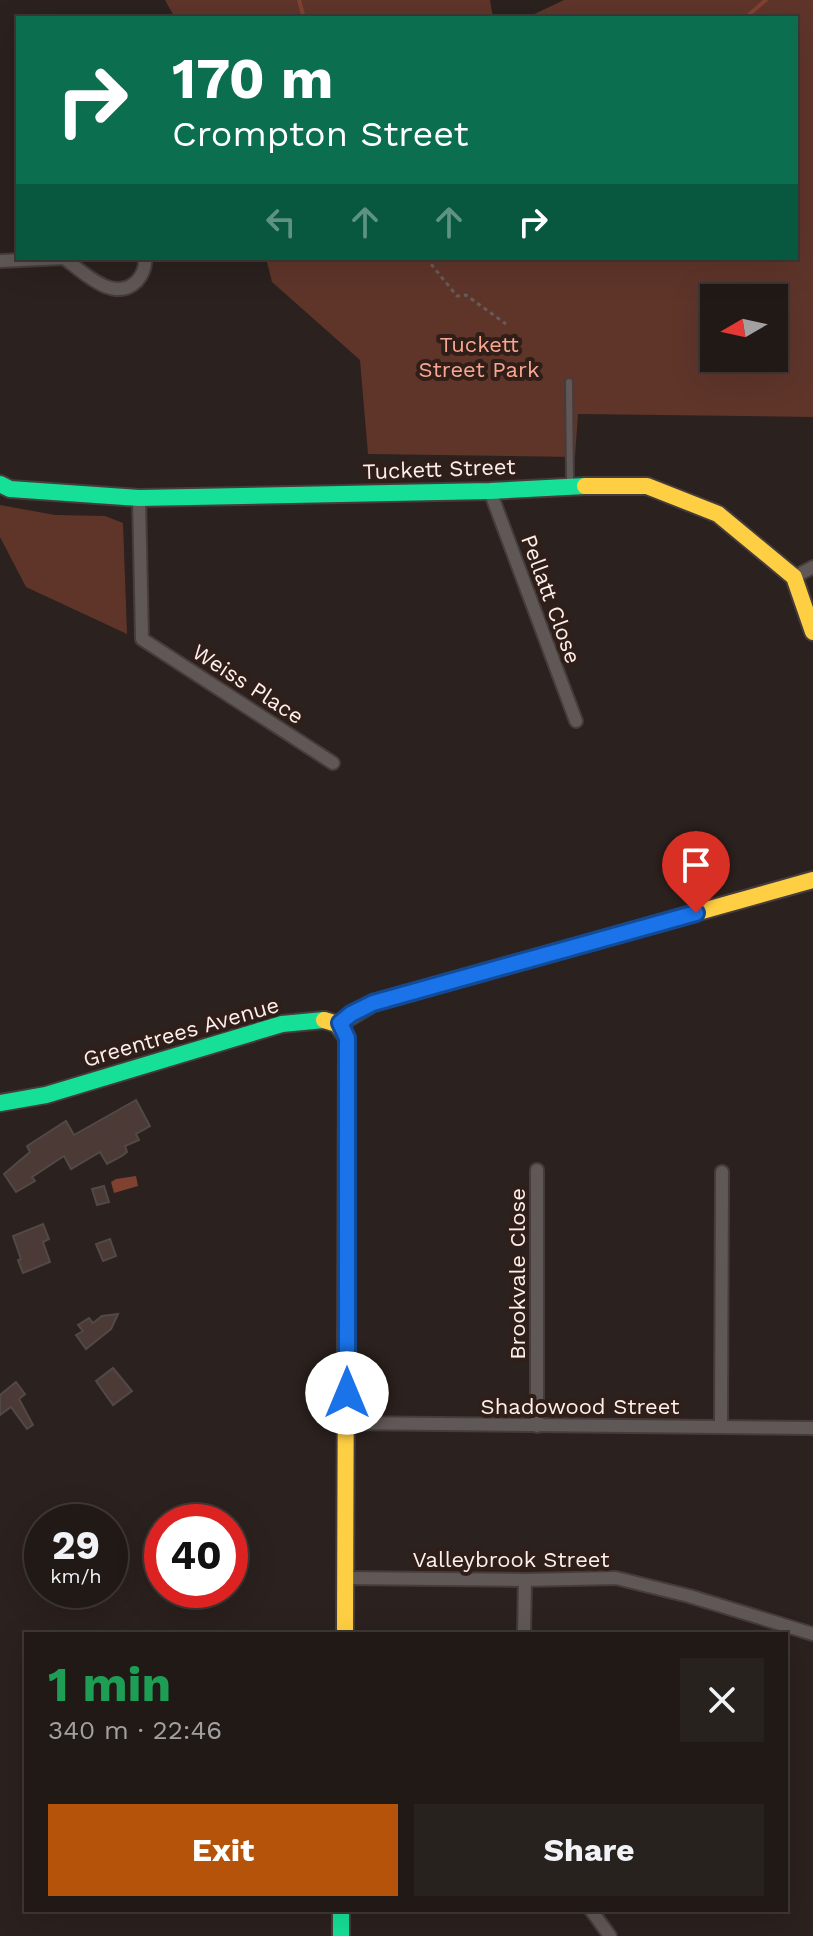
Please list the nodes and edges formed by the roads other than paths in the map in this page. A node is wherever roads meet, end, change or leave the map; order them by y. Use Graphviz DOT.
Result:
graph roads {
  1 [pos="21,260"];
  2 [pos="67,260"];
  3 [pos="145,260"];
  4 [pos="0,261"];
  5 [pos="569,382"];
  6 [pos="0,484"];
  7 [pos="570,486"];
  8 [pos="490,491"];
  9 [pos="139,498"];
  10 [pos="813,567"];
  11 [pos="794,577"];
  12 [pos="813,632"];
  13 [pos="576,721"];
  14 [pos="333,763"];
  15 [pos="813,880"];
  16 [pos="340,1023"];
  17 [pos="0,1103"];
  18 [pos="537,1170"];
  19 [pos="722,1172"];
  20 [pos="347,1423"];
  21 [pos="537,1426"];
  22 [pos="721,1427"];
  23 [pos="813,1428"];
  24 [pos="345,1578"];
  25 [pos="525,1580"];
  26 [pos="345,1632"];
  27 [pos="524,1632"];
  28 [pos="813,1634"];
  29 [pos="341,1912"];
  30 [pos="592,1912"];
  31 [pos="341,1936"];
  32 [pos="610,1936"];
  1 -- 4 [label="street"];
  2 -- 3 [label="street"];
  5 -- 7 [label="lane"];
  6 -- 9 [label="street, Tuckett Street"];
  7 -- 8 [label="street, Tuckett Street"];
  7 -- 11 [label="street, Tuckett Street"];
  8 -- 9 [label="street, Tuckett Street"];
  8 -- 13 [label="street, Pellatt Close"];
  9 -- 14 [label="street, Weiss Place"];
  10 -- 11 [label="street"];
  11 -- 12 [label="street"];
  15 -- 16 [label="street"];
  16 -- 17 [label="street, Greentrees Avenue"];
  16 -- 20 [label="street"];
  18 -- 21 [label="street, Brookvale Close"];
  19 -- 22 [label="street"];
  20 -- 21 [label="street, Shadowood Street"];
  20 -- 24 [label="street"];
  21 -- 22 [label="street, Shadowood Street"];
  22 -- 23 [label="street, Shadowood Street"];
  24 -- 25 [label="street, Valleybrook Street"];
  24 -- 26 [label="street"];
  25 -- 27 [label="street"];
  25 -- 28 [label="street, Valleybrook Street"];
  29 -- 31 [label="street"];
  30 -- 32 [label="street"];
}
